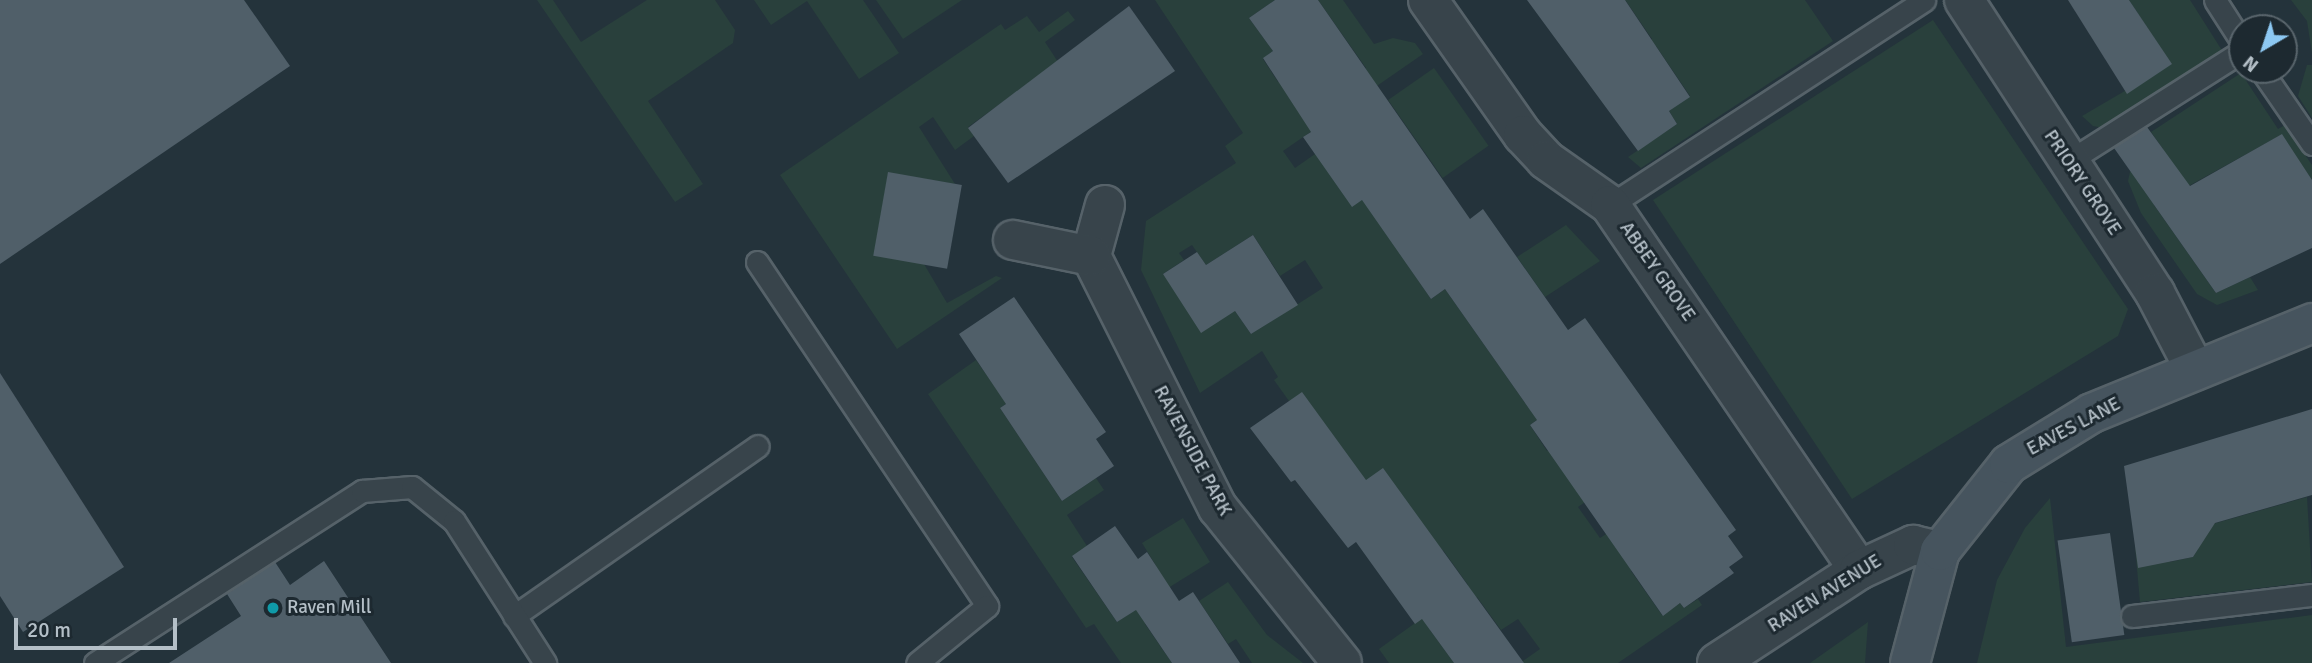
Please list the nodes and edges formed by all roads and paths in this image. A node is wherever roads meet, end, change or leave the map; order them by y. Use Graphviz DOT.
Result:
graph roads {
  1 [pos="1428,0"];
  2 [pos="1924,0"];
  3 [pos="1964,0"];
  4 [pos="2215,0"];
  5 [pos="2228,20"];
  6 [pos="2228,60"];
  7 [pos="2271,84"];
  8 [pos="2312,144"];
  9 [pos="2069,161"];
  10 [pos="1105,205"];
  11 [pos="1610,205"];
  12 [pos="1013,240"];
  13 [pos="1091,256"];
  14 [pos="757,262"];
  15 [pos="2312,323"];
  16 [pos="2195,370"];
  17 [pos="758,446"];
  18 [pos="1940,551"];
  19 [pos="1859,570"];
  20 [pos="2312,595"];
  21 [pos="514,616"];
  22 [pos="2132,616"];
  23 [pos="95,663"];
  24 [pos="545,663"];
  25 [pos="917,663"];
  26 [pos="1342,663"];
  27 [pos="1717,663"];
  28 [pos="1910,663"];
  1 -- 11 [label="street, ABBEY GROVE"];
  2 -- 11 [label="lane"];
  3 -- 9 [label="street, PRIORY GROVE"];
  4 -- 5 [label="lane"];
  6 -- 9 [label="lane"];
  7 -- 8 [label="lane"];
  9 -- 16 [label="street, PRIORY GROVE"];
  10 -- 13 [label="street"];
  11 -- 19 [label="street, ABBEY GROVE"];
  12 -- 13 [label="street"];
  13 -- 26 [label="street, RAVENSIDE PARK"];
  14 -- 25 [label="lane"];
  15 -- 16 [label="main road, EAVES LANE"];
  16 -- 18 [label="main road, EAVES LANE"];
  17 -- 21 [label="lane"];
  18 -- 19 [label="street, RAVEN AVENUE"];
  18 -- 28 [label="main road, EAVES LANE"];
  19 -- 27 [label="street, RAVEN AVENUE"];
  20 -- 22 [label="lane"];
  21 -- 23 [label="lane"];
  21 -- 24 [label="lane"];
}
